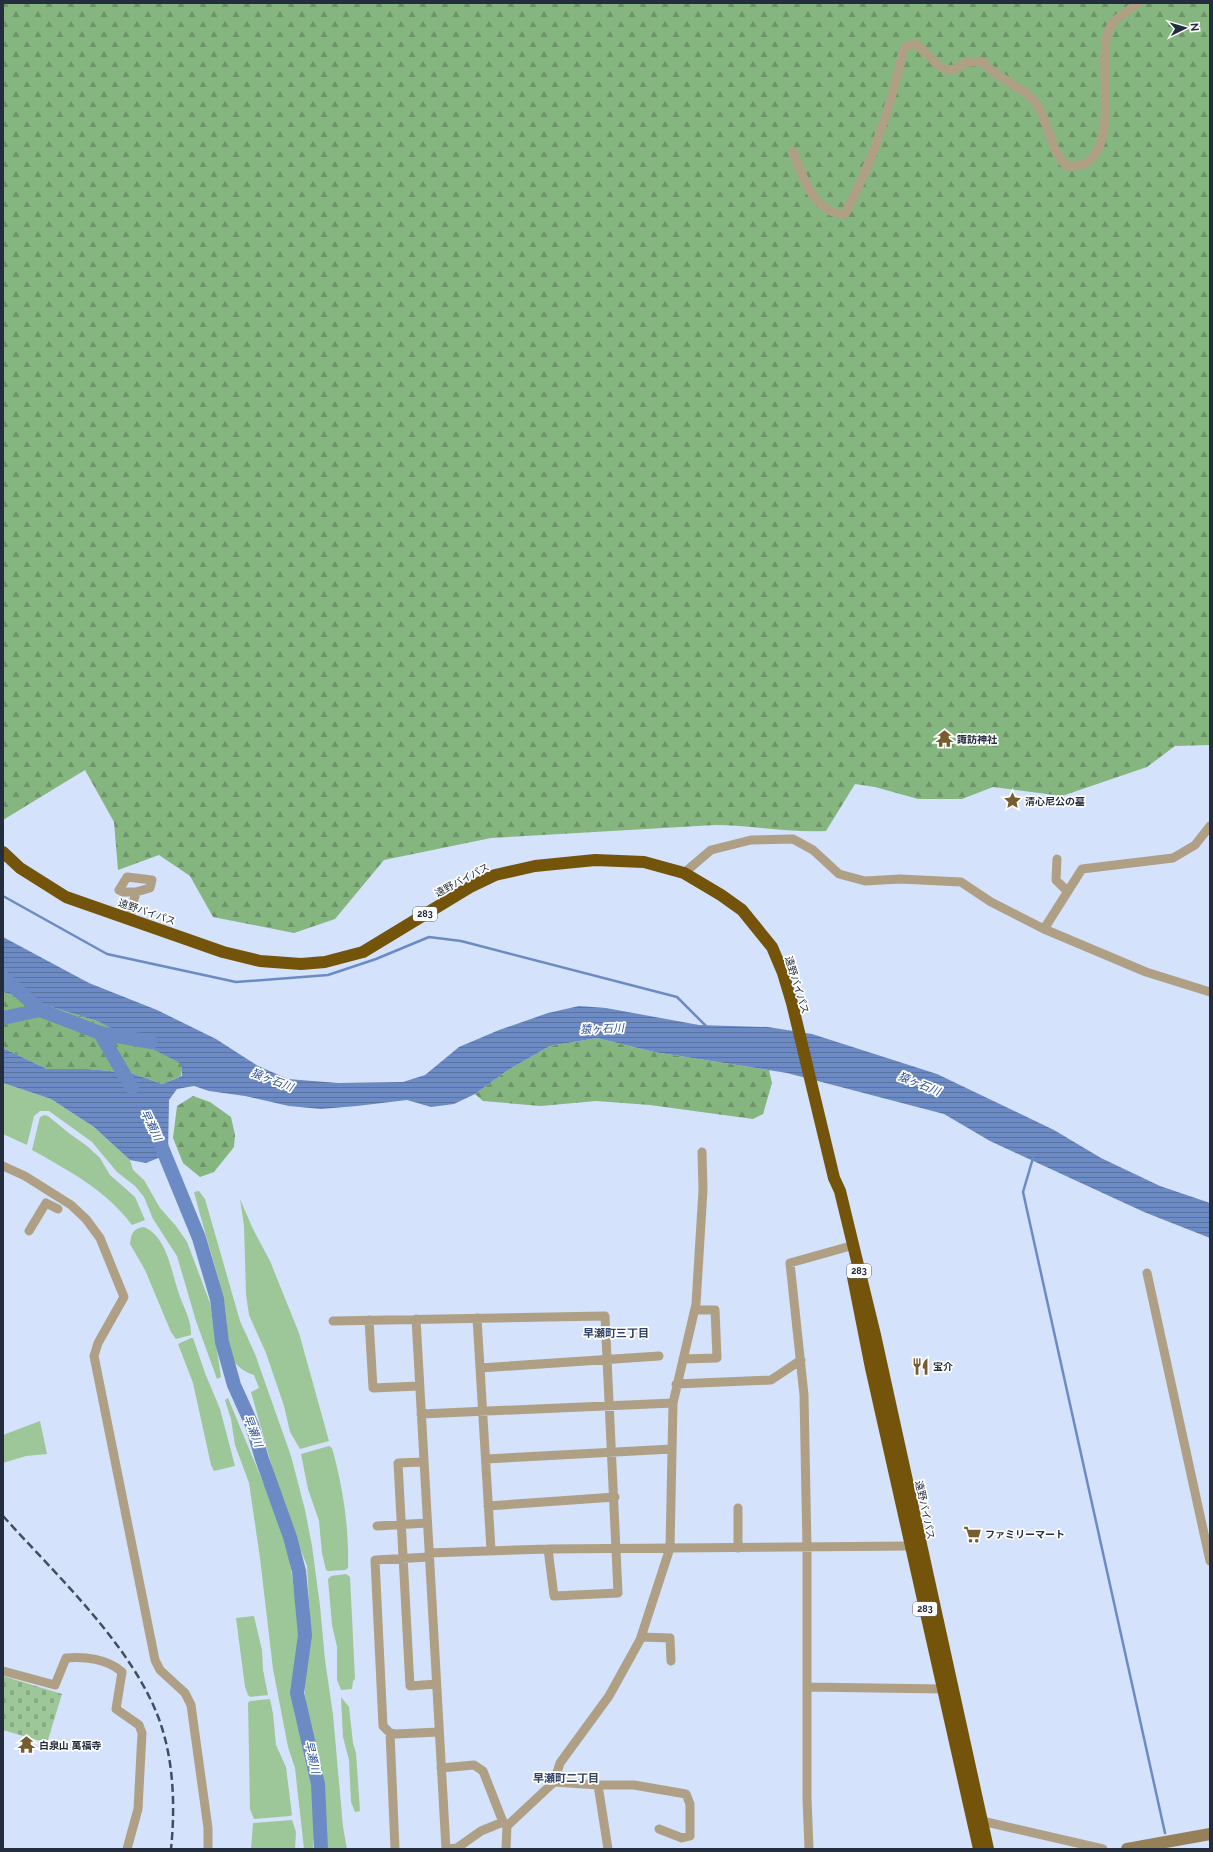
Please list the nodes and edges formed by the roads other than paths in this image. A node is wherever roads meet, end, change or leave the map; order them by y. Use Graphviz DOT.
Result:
graph roads {
  1 [pos="1138,3"];
  2 [pos="793,152"];
  3 [pos="1210,826"];
  4 [pos="3,852"];
  5 [pos="1057,859"];
  6 [pos="684,873"];
  7 [pos="1067,891"];
  8 [pos="136,892"];
  9 [pos="129,919"];
  10 [pos="1044,929"];
  11 [pos="1210,992"];
  12 [pos="702,1152"];
  13 [pos="3,1166"];
  14 [pos="834,1178"];
  15 [pos="58,1209"];
  16 [pos="29,1231"];
  17 [pos="847,1247"];
  18 [pos="1147,1273"];
  19 [pos="695,1310"];
  20 [pos="477,1318"];
  21 [pos="416,1319"];
  22 [pos="369,1320"];
  23 [pos="333,1321"];
  24 [pos="659,1356"];
  25 [pos="607,1359"];
  26 [pos="683,1360"];
  27 [pos="801,1360"];
  28 [pos="480,1368"];
  29 [pos="676,1384"];
  30 [pos="419,1386"];
  31 [pos="673,1403"];
  32 [pos="610,1406"];
  33 [pos="483,1412"];
  34 [pos="420,1414"];
  35 [pos="672,1449"];
  36 [pos="612,1452"];
  37 [pos="486,1459"];
  38 [pos="423,1462"];
  39 [pos="615,1497"];
  40 [pos="488,1506"];
  41 [pos="738,1508"];
  42 [pos="427,1523"];
  43 [pos="401,1525"];
  44 [pos="377,1526"];
  45 [pos="1208,1541"];
  46 [pos="912,1546"];
  47 [pos="617,1548"];
  48 [pos="670,1548"];
  49 [pos="738,1548"];
  50 [pos="807,1548"];
  51 [pos="548,1549"];
  52 [pos="491,1550"];
  53 [pos="429,1555"];
  54 [pos="403,1558"];
  55 [pos="1210,1561"];
  56 [pos="642,1637"];
  57 [pos="671,1661"];
  58 [pos="3,1671"];
  59 [pos="436,1684"];
  60 [pos="807,1687"];
  61 [pos="943,1689"];
  62 [pos="439,1732"];
  63 [pos="390,1733"];
  64 [pos="441,1768"];
  65 [pos="554,1782"];
  66 [pos="598,1786"];
  67 [pos="982,1821"];
  68 [pos="505,1824"];
  69 [pos="659,1829"];
  70 [pos="1210,1834"];
  71 [pos="127,1849"];
  72 [pos="208,1849"];
  73 [pos="395,1849"];
  74 [pos="447,1849"];
  75 [pos="506,1849"];
  76 [pos="608,1849"];
  77 [pos="808,1849"];
  78 [pos="978,1849"];
  79 [pos="988,1849"];
  80 [pos="1103,1849"];
  81 [pos="1127,1849"];
  1 -- 2 [label="street"];
  3 -- 7 [label="street"];
  4 -- 9 [label="highway, 遠野バイパス / 283"];
  5 -- 7 [label="street"];
  6 -- 9 [label="highway, 遠野バイパス / 283"];
  6 -- 10 [label="street"];
  6 -- 14 [label="highway, 遠野バイパス / 283"];
  7 -- 10 [label="street"];
  8 -- 9 [label="street"];
  10 -- 11 [label="street"];
  12 -- 19 [label="street"];
  13 -- 72 [label="street"];
  14 -- 17 [label="highway, 遠野バイパス / 283"];
  14 -- 67 [label="highway, 遠野バイパス / 283"];
  15 -- 16 [label="street"];
  17 -- 27 [label="street"];
  17 -- 46 [label="highway, 遠野バイパス / 283"];
  18 -- 45 [label="street"];
  19 -- 26 [label="street"];
  19 -- 26 [label="street"];
  20 -- 21 [label="street"];
  20 -- 25 [label="street"];
  20 -- 28 [label="street"];
  21 -- 22 [label="street"];
  21 -- 30 [label="street"];
  22 -- 23 [label="street"];
  22 -- 30 [label="street"];
  24 -- 25 [label="street"];
  25 -- 28 [label="street"];
  25 -- 32 [label="street"];
  26 -- 29 [label="street"];
  27 -- 29 [label="street"];
  27 -- 50 [label="street"];
  28 -- 33 [label="street"];
  29 -- 31 [label="street"];
  30 -- 34 [label="street"];
  31 -- 32 [label="street"];
  31 -- 35 [label="street"];
  32 -- 33 [label="street"];
  32 -- 36 [label="street"];
  33 -- 34 [label="street"];
  33 -- 37 [label="street"];
  34 -- 38 [label="street"];
  35 -- 36 [label="street"];
  35 -- 48 [label="street"];
  36 -- 37 [label="street"];
  36 -- 39 [label="street"];
  37 -- 40 [label="street"];
  38 -- 42 [label="street"];
  38 -- 43 [label="street"];
  39 -- 40 [label="street"];
  39 -- 47 [label="street"];
  40 -- 52 [label="street"];
  41 -- 49 [label="street"];
  42 -- 43 [label="street"];
  42 -- 53 [label="street"];
  43 -- 44 [label="street"];
  43 -- 54 [label="street"];
  45 -- 55 [label="street"];
  46 -- 50 [label="street"];
  46 -- 61 [label="highway, 遠野バイパス / 283"];
  47 -- 48 [label="street"];
  47 -- 51 [label="street"];
  47 -- 51 [label="street"];
  48 -- 49 [label="street"];
  48 -- 56 [label="street"];
  49 -- 50 [label="street"];
  50 -- 60 [label="street"];
  51 -- 52 [label="street"];
  52 -- 53 [label="street"];
  53 -- 54 [label="street"];
  53 -- 59 [label="street"];
  54 -- 59 [label="street"];
  54 -- 63 [label="street"];
  56 -- 57 [label="street"];
  56 -- 65 [label="street"];
  58 -- 71 [label="street"];
  59 -- 62 [label="street"];
  60 -- 61 [label="street"];
  60 -- 77 [label="street"];
  61 -- 78 [label="highway, 遠野バイパス / 283"];
  62 -- 63 [label="street"];
  62 -- 64 [label="street"];
  63 -- 73 [label="street"];
  64 -- 68 [label="street"];
  64 -- 74 [label="street"];
  65 -- 66 [label="street"];
  65 -- 68 [label="street"];
  66 -- 69 [label="street"];
  66 -- 76 [label="street"];
  67 -- 79 [label="highway, 遠野バイパス / 283"];
  67 -- 80 [label="street"];
  68 -- 74 [label="street"];
  68 -- 75 [label="street"];
  70 -- 81 [label="street"];
}
